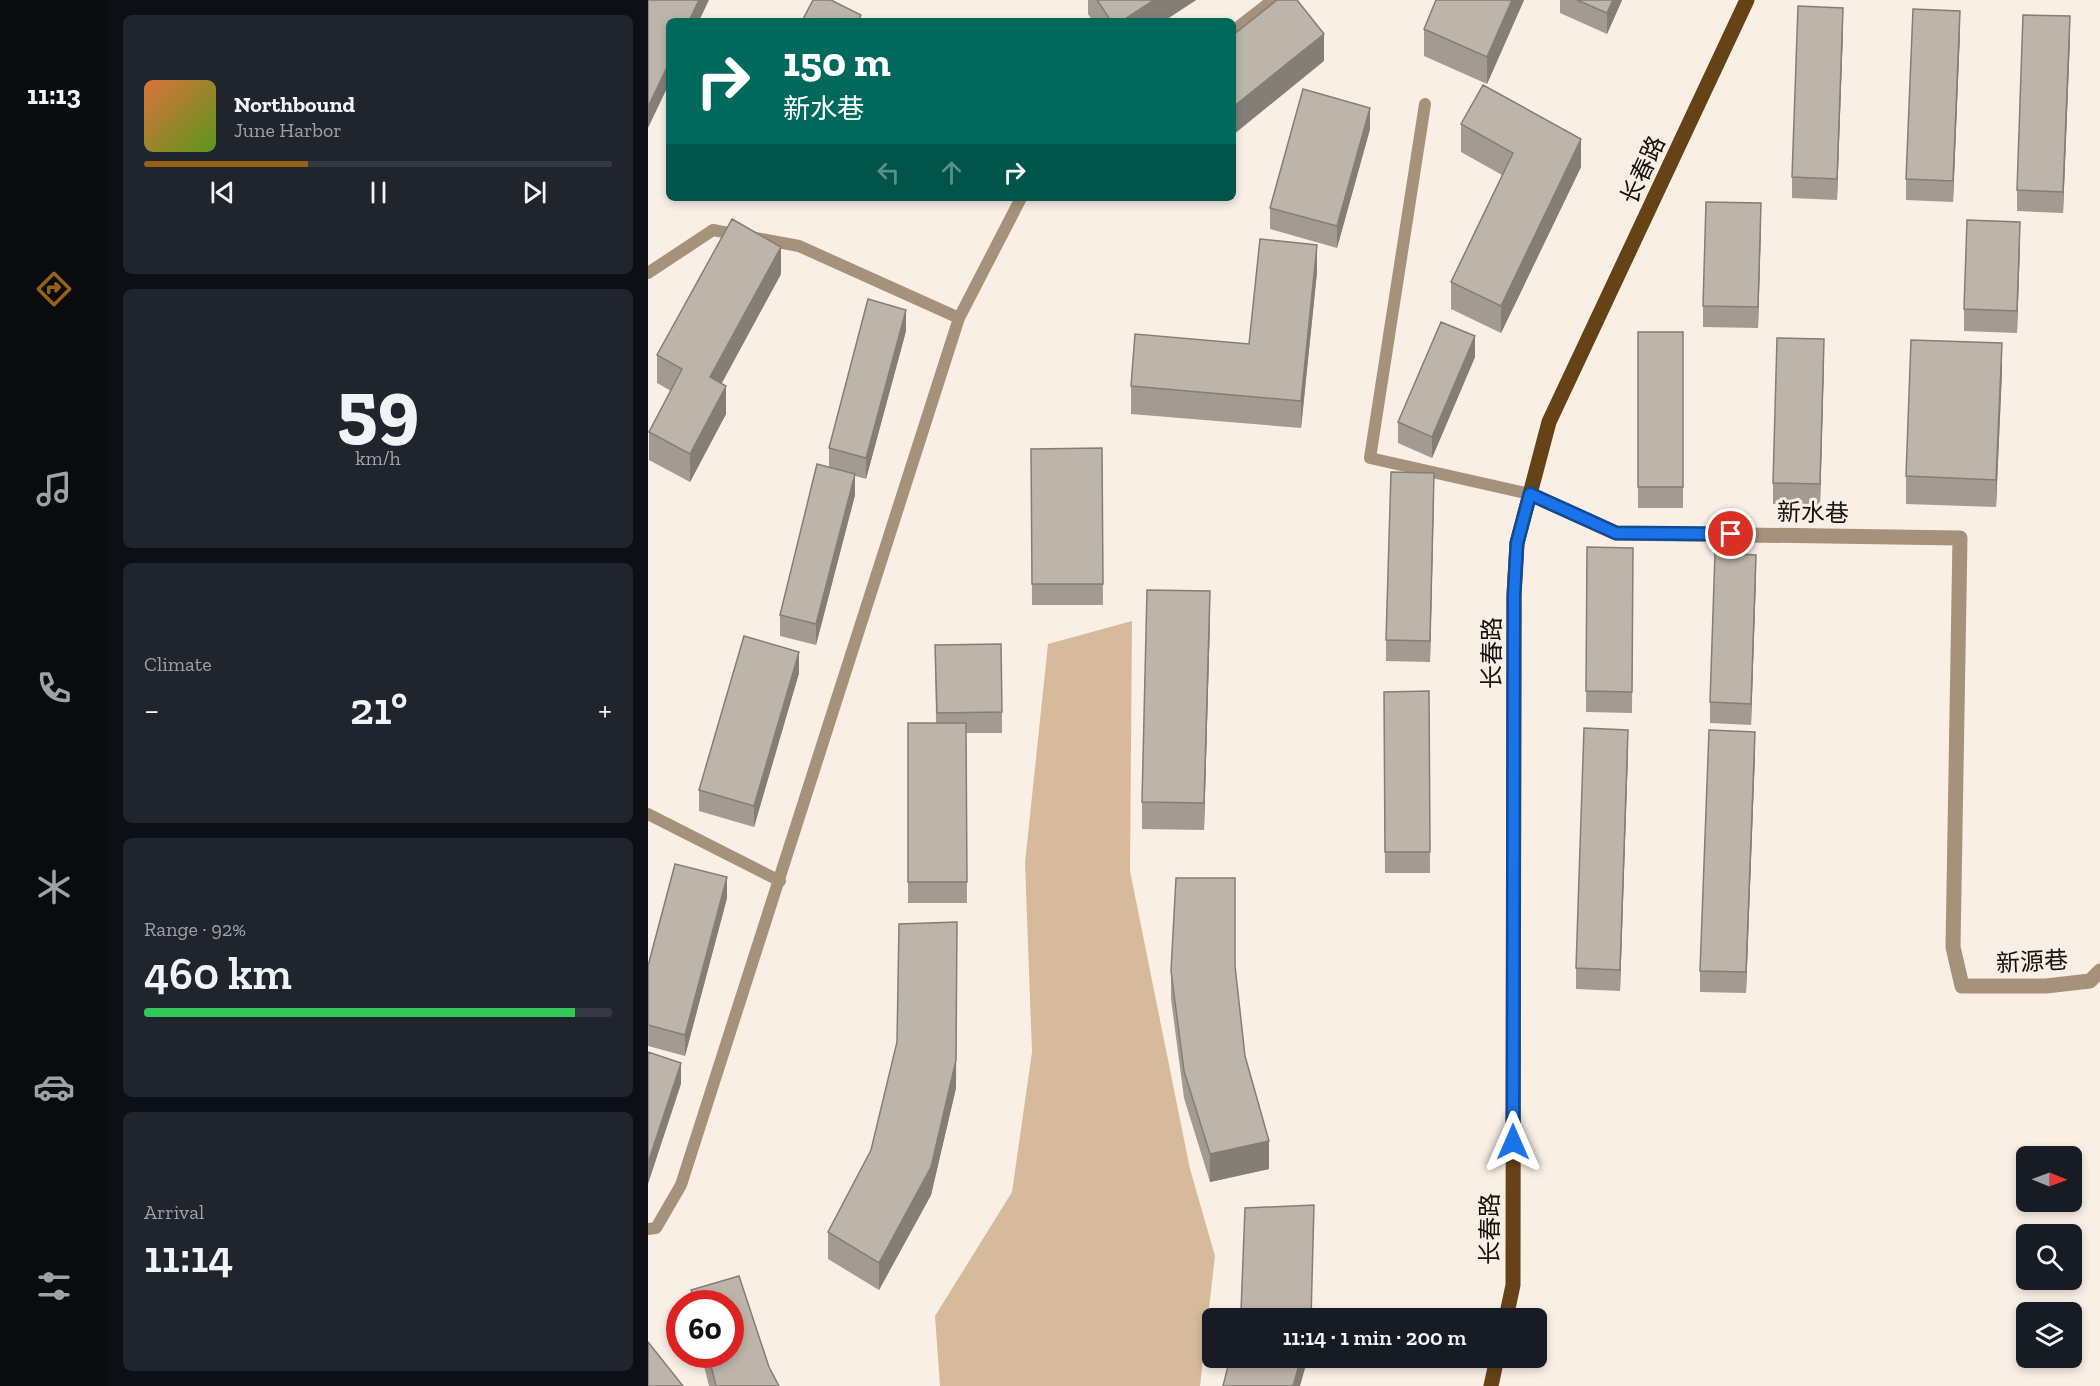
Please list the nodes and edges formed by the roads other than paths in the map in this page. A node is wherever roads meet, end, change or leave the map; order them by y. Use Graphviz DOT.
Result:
graph roads {
  1 [pos="1273,0"];
  2 [pos="1747,0"];
  3 [pos="1236,29"];
  4 [pos="1425,104"];
  5 [pos="1019,201"];
  6 [pos="648,273"];
  7 [pos="959,318"];
  8 [pos="1530,494"];
  9 [pos="648,814"];
  10 [pos="780,881"];
  11 [pos="2100,971"];
  12 [pos="1962,986"];
  13 [pos="648,1229"];
  14 [pos="1508,1308"];
  15 [pos="1495,1368"];
  16 [pos="1491,1386"];
  1 -- 3 [label="lane"];
  2 -- 8 [label="main road, 长春路"];
  4 -- 8 [label="lane"];
  5 -- 7 [label="lane"];
  6 -- 7 [label="lane"];
  7 -- 10 [label="lane"];
  8 -- 12 [label="street, 新水巷"];
  8 -- 14 [label="main road, 长春路"];
  9 -- 10 [label="lane"];
  10 -- 13 [label="lane"];
  11 -- 12 [label="street, 新源巷"];
  15 -- 16 [label="main road"];
}
